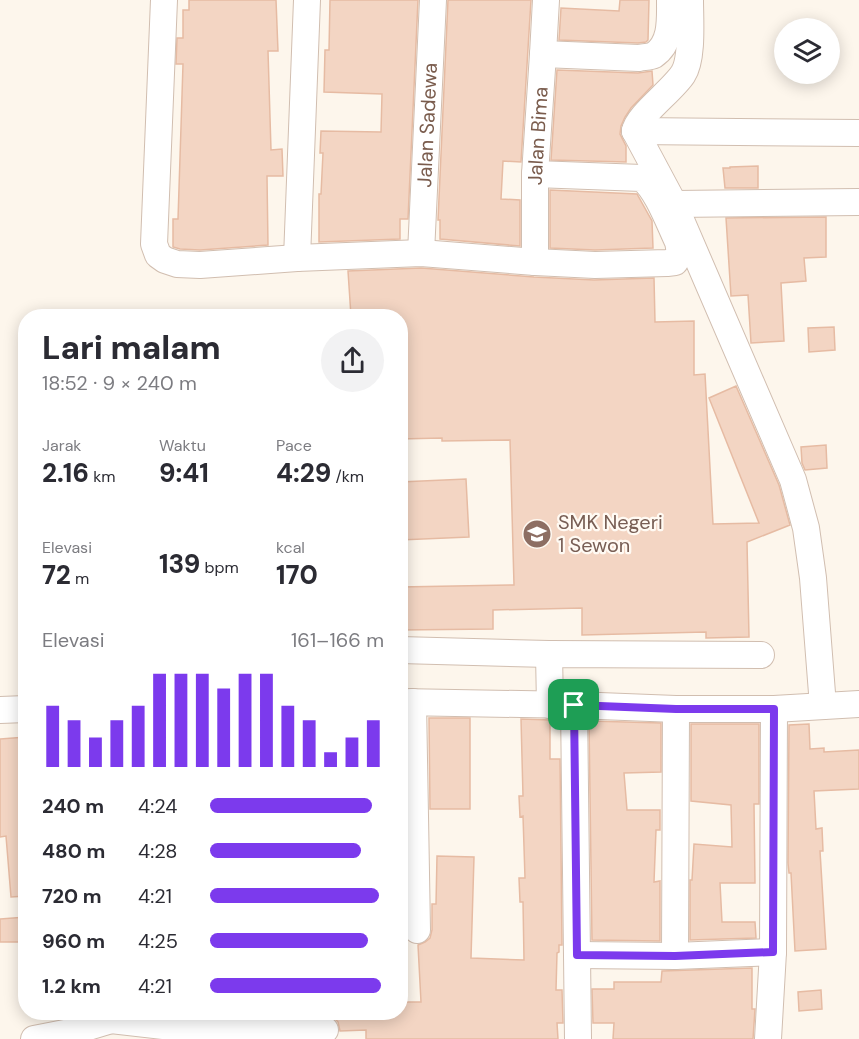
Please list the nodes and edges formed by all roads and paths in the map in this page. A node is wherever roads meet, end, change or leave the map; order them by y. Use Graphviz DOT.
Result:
graph roads {
  1 [pos="164,0"];
  2 [pos="308,0"];
  3 [pos="433,0"];
  4 [pos="546,0"];
  5 [pos="670,0"];
  6 [pos="690,0"];
  7 [pos="543,54"];
  8 [pos="635,131"];
  9 [pos="859,133"];
  10 [pos="535,174"];
  11 [pos="859,202"];
  12 [pos="674,204"];
  13 [pos="422,253"];
  14 [pos="297,258"];
  15 [pos="531,261"];
  16 [pos="408,650"];
  17 [pos="549,654"];
  18 [pos="761,655"];
  19 [pos="408,702"];
  20 [pos="408,704"];
  21 [pos="859,704"];
  22 [pos="562,705"];
  23 [pos="823,706"];
  24 [pos="18,709"];
  25 [pos="676,709"];
  26 [pos="774,709"];
  27 [pos="0,710"];
  28 [pos="417,930"];
  29 [pos="773,952"];
  30 [pos="577,955"];
  31 [pos="675,956"];
  32 [pos="101,1020"];
  33 [pos="136,1020"];
  34 [pos="324,1027"];
  35 [pos="34,1039"];
  36 [pos="578,1039"];
  37 [pos="768,1039"];
  1 -- 14 [label="street"];
  2 -- 14 [label="street"];
  3 -- 13 [label="street, Jalan Sadewa"];
  4 -- 7 [label="street, Jalan Bima"];
  5 -- 7 [label="street"];
  6 -- 8 [label="street"];
  7 -- 10 [label="street, Jalan Bima"];
  8 -- 9 [label="street"];
  8 -- 12 [label="street"];
  10 -- 15 [label="street, Jalan Bima"];
  10 -- 15 [label="street"];
  11 -- 12 [label="street"];
  12 -- 23 [label="street"];
  13 -- 14 [label="street"];
  13 -- 15 [label="street"];
  16 -- 17 [label="street"];
  17 -- 18 [label="street"];
  17 -- 22 [label="street"];
  19 -- 22 [label="street"];
  20 -- 28 [label="street"];
  21 -- 23 [label="street"];
  22 -- 25 [label="street"];
  22 -- 30 [label="street"];
  23 -- 26 [label="street"];
  24 -- 27 [label="street"];
  25 -- 26 [label="street"];
  25 -- 31 [label="street"];
  26 -- 29 [label="street"];
  29 -- 31 [label="street"];
  29 -- 37 [label="street"];
  30 -- 31 [label="street"];
  30 -- 36 [label="street"];
  32 -- 35 [label="street"];
  33 -- 34 [label="street"];
}
